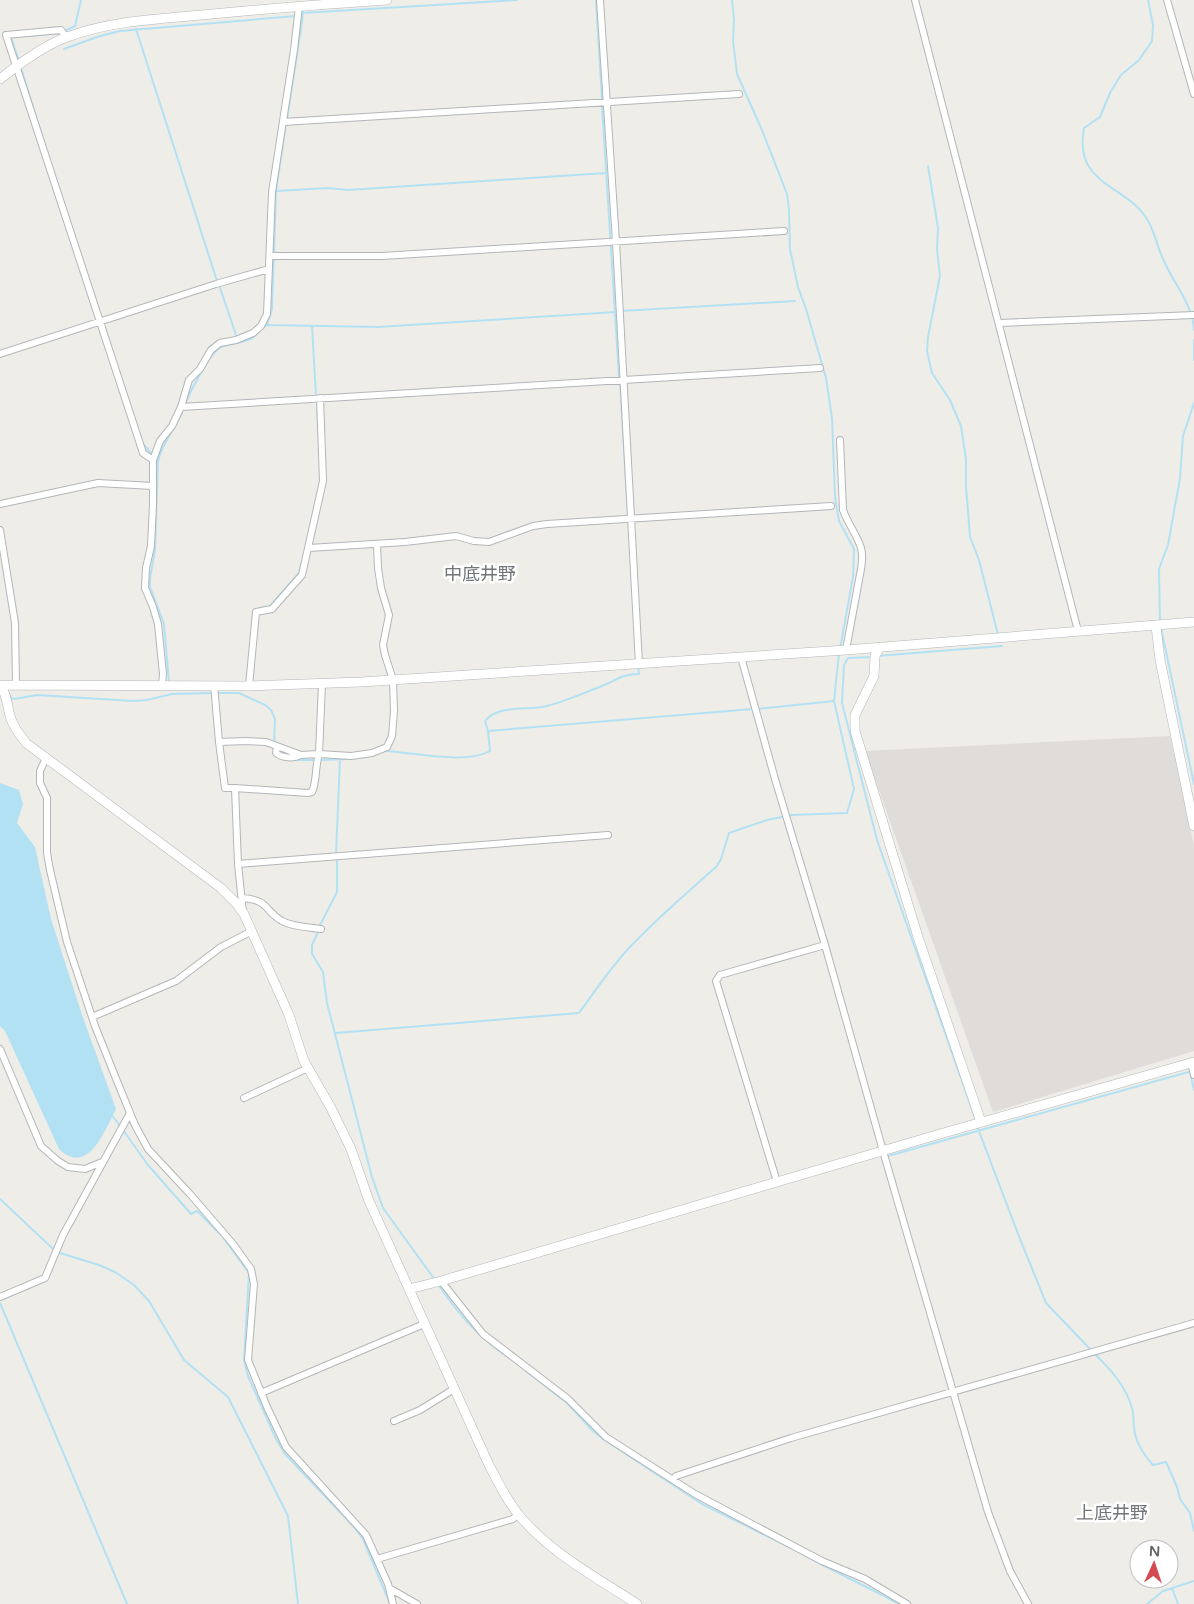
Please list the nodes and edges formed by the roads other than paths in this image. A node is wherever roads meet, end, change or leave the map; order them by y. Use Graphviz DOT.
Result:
graph roads {
  1 [pos="387,0"];
  2 [pos="600,0"];
  3 [pos="915,0"];
  4 [pos="1167,0"];
  5 [pos="299,6"];
  6 [pos="66,38"];
  7 [pos="15,68"];
  8 [pos="0,79"];
  9 [pos="738,94"];
  10 [pos="1194,94"];
  11 [pos="607,102"];
  12 [pos="283,122"];
  13 [pos="784,231"];
  14 [pos="616,242"];
  15 [pos="270,256"];
  16 [pos="269,269"];
  17 [pos="1194,315"];
  18 [pos="99,322"];
  19 [pos="1000,323"];
  20 [pos="0,354"];
  21 [pos="820,368"];
  22 [pos="623,380"];
  23 [pos="320,398"];
  24 [pos="181,406"];
  25 [pos="840,440"];
  26 [pos="152,460"];
  27 [pos="154,486"];
  28 [pos="0,504"];
  29 [pos="831,506"];
  30 [pos="631,520"];
  31 [pos="0,530"];
  32 [pos="377,545"];
  33 [pos="309,548"];
  34 [pos="1194,622"];
  35 [pos="1156,626"];
  36 [pos="1078,631"];
  37 [pos="878,648"];
  38 [pos="846,650"];
  39 [pos="741,657"];
  40 [pos="640,664"];
  41 [pos="393,680"];
  42 [pos="322,683"];
  43 [pos="0,685"];
  44 [pos="162,685"];
  45 [pos="214,685"];
  46 [pos="16,686"];
  47 [pos="249,686"];
  48 [pos="219,742"];
  49 [pos="319,754"];
  50 [pos="46,758"];
  51 [pos="234,788"];
  52 [pos="1194,826"];
  53 [pos="608,835"];
  54 [pos="238,864"];
  55 [pos="242,898"];
  56 [pos="244,914"];
  57 [pos="321,929"];
  58 [pos="252,931"];
  59 [pos="825,945"];
  60 [pos="92,1017"];
  61 [pos="0,1049"];
  62 [pos="1192,1063"];
  63 [pos="308,1068"];
  64 [pos="1194,1075"];
  65 [pos="244,1098"];
  66 [pos="130,1113"];
  67 [pos="981,1122"];
  68 [pos="883,1151"];
  69 [pos="102,1162"];
  70 [pos="777,1182"];
  71 [pos="441,1281"];
  72 [pos="409,1289"];
  73 [pos="0,1297"];
  74 [pos="1194,1323"];
  75 [pos="424,1324"];
  76 [pos="454,1389"];
  77 [pos="953,1392"];
  78 [pos="261,1393"];
  79 [pos="394,1421"];
  80 [pos="672,1480"];
  81 [pos="518,1514"];
  82 [pos="377,1559"];
  83 [pos="389,1588"];
  84 [pos="393,1604"];
  85 [pos="416,1604"];
  86 [pos="637,1604"];
  87 [pos="907,1604"];
  88 [pos="1028,1604"];
  1 -- 5 [label="street"];
  2 -- 11 [label="street"];
  3 -- 19 [label="street"];
  4 -- 10 [label="street"];
  5 -- 6 [label="street"];
  5 -- 12 [label="street"];
  6 -- 7 [label="street"];
  6 -- 7 [label="street"];
  7 -- 8 [label="street"];
  7 -- 18 [label="street"];
  9 -- 11 [label="street"];
  11 -- 12 [label="street"];
  11 -- 14 [label="street"];
  12 -- 15 [label="street"];
  13 -- 14 [label="street"];
  14 -- 15 [label="street"];
  14 -- 22 [label="street"];
  15 -- 16 [label="street"];
  16 -- 18 [label="street"];
  16 -- 24 [label="street"];
  17 -- 19 [label="street"];
  18 -- 20 [label="street"];
  18 -- 26 [label="street"];
  19 -- 36 [label="street"];
  21 -- 22 [label="street"];
  22 -- 23 [label="street"];
  22 -- 30 [label="street"];
  23 -- 24 [label="street"];
  23 -- 33 [label="street"];
  24 -- 26 [label="street"];
  25 -- 38 [label="street"];
  26 -- 27 [label="street"];
  27 -- 28 [label="street"];
  27 -- 44 [label="street"];
  29 -- 30 [label="street"];
  30 -- 32 [label="street"];
  30 -- 40 [label="street"];
  31 -- 46 [label="street"];
  32 -- 33 [label="street"];
  32 -- 41 [label="street"];
  33 -- 47 [label="street"];
  34 -- 35 [label="street"];
  35 -- 36 [label="street"];
  35 -- 52 [label="street"];
  36 -- 37 [label="street"];
  37 -- 38 [label="street"];
  37 -- 67 [label="street"];
  38 -- 39 [label="street"];
  39 -- 40 [label="street"];
  39 -- 59 [label="street"];
  40 -- 41 [label="street"];
  41 -- 42 [label="street"];
  41 -- 49 [label="street"];
  42 -- 47 [label="street"];
  42 -- 49 [label="street"];
  43 -- 46 [label="street"];
  43 -- 50 [label="street"];
  44 -- 45 [label="street"];
  44 -- 46 [label="street"];
  45 -- 47 [label="street"];
  45 -- 48 [label="street"];
  48 -- 49 [label="street"];
  48 -- 51 [label="street"];
  49 -- 51 [label="street"];
  50 -- 56 [label="street"];
  50 -- 60 [label="street"];
  51 -- 54 [label="street"];
  53 -- 54 [label="street"];
  54 -- 55 [label="street"];
  55 -- 56 [label="street"];
  55 -- 57 [label="street"];
  56 -- 58 [label="street"];
  58 -- 60 [label="street"];
  58 -- 63 [label="street"];
  59 -- 68 [label="street"];
  59 -- 70 [label="street"];
  60 -- 66 [label="street"];
  61 -- 69 [label="street"];
  62 -- 64 [label="street"];
  62 -- 67 [label="street"];
  63 -- 65 [label="street"];
  63 -- 72 [label="street"];
  66 -- 69 [label="street"];
  66 -- 78 [label="street"];
  67 -- 68 [label="street"];
  68 -- 70 [label="street"];
  68 -- 77 [label="street"];
  69 -- 73 [label="street"];
  70 -- 71 [label="street"];
  71 -- 72 [label="street"];
  71 -- 80 [label="street"];
  72 -- 75 [label="street"];
  74 -- 77 [label="street"];
  75 -- 76 [label="street"];
  75 -- 78 [label="street"];
  76 -- 79 [label="street"];
  76 -- 81 [label="street"];
  77 -- 80 [label="street"];
  77 -- 88 [label="street"];
  78 -- 82 [label="street"];
  80 -- 87 [label="street"];
  81 -- 82 [label="street"];
  81 -- 86 [label="street"];
  82 -- 83 [label="street"];
  83 -- 84 [label="street"];
  83 -- 85 [label="street"];
}
